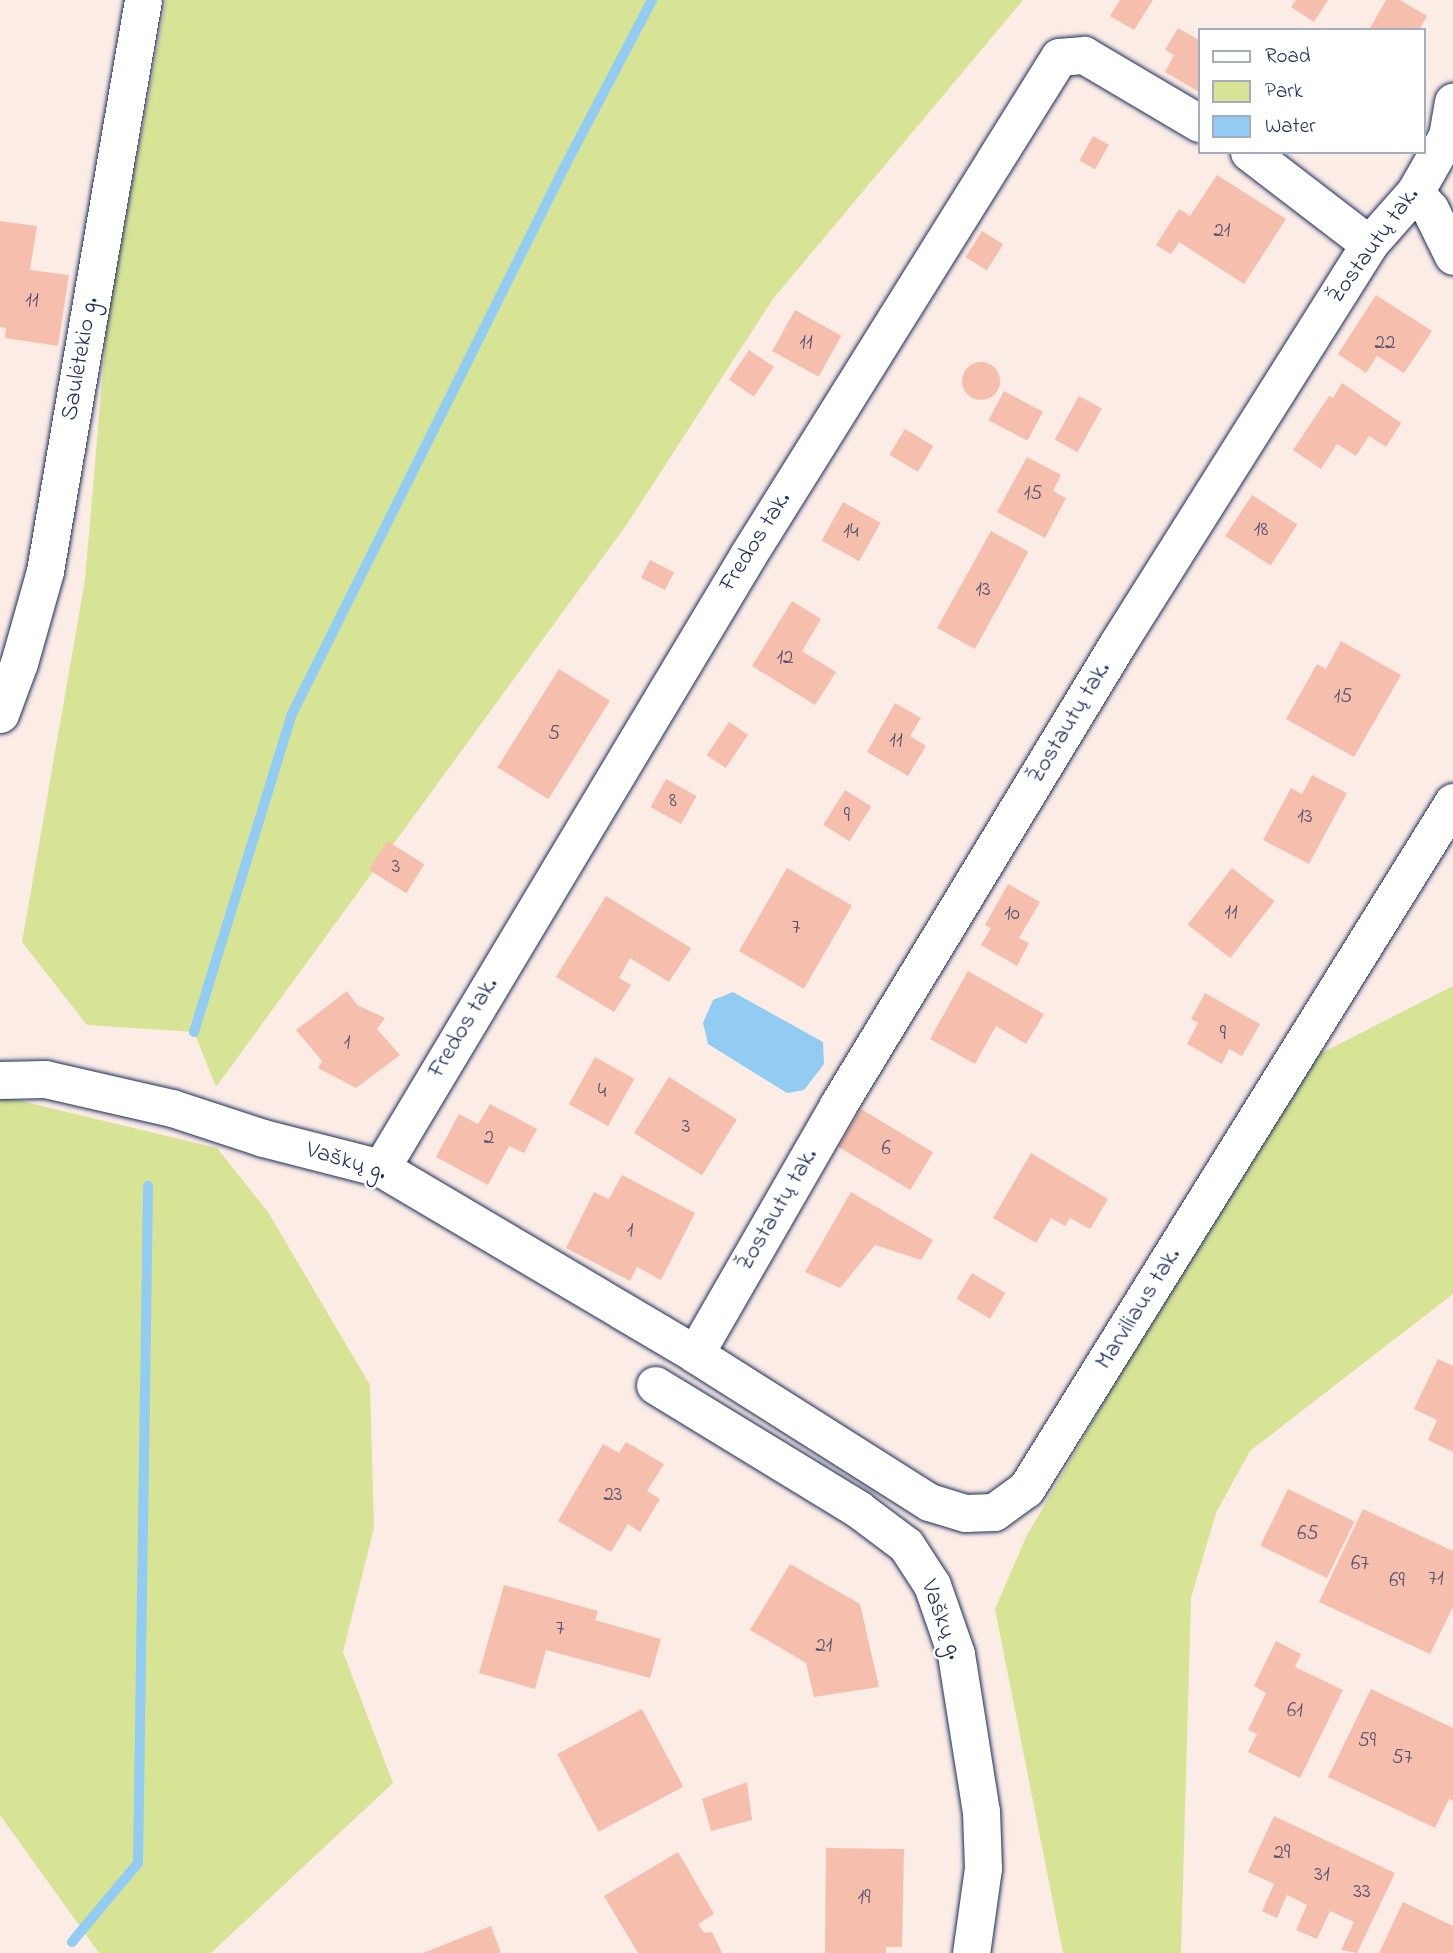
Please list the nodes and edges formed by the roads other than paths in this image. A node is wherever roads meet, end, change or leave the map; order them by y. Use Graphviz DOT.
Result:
graph roads {
  1 [pos="144,0"];
  2 [pos="1453,102"];
  3 [pos="1198,122"];
  4 [pos="1252,154"];
  5 [pos="1415,192"];
  6 [pos="1369,244"];
  7 [pos="1453,256"];
  8 [pos="9,657"];
  9 [pos="0,713"];
  10 [pos="1453,802"];
  11 [pos="0,1080"];
  12 [pos="381,1168"];
  13 [pos="695,1354"];
  14 [pos="655,1385"];
  15 [pos="971,1953"];
  1 -- 8 [label="street, Saulėtekio g."];
  2 -- 5 [label="street, Žostautų tak."];
  3 -- 12 [label="street, Fredos tak."];
  4 -- 6 [label="street"];
  5 -- 6 [label="street, Žostautų tak."];
  5 -- 7 [label="street"];
  6 -- 13 [label="street, Žostautų tak."];
  8 -- 9 [label="street, Saulėtekio g."];
  10 -- 13 [label="street, Marviliaus tak."];
  11 -- 12 [label="street, Vaškų g."];
  12 -- 13 [label="street, Vaškų g."];
  14 -- 15 [label="street, Vaškų g."];
}
